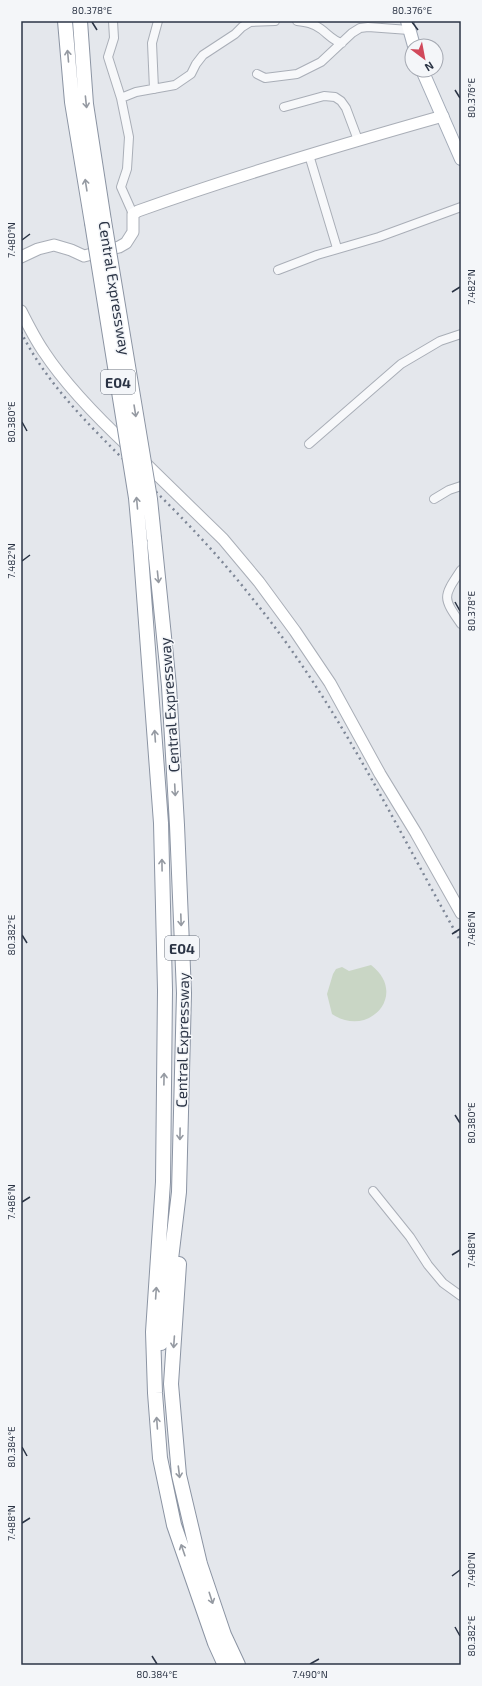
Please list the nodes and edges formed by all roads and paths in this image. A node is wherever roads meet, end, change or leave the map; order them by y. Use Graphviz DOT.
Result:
graph roads {
  1 [pos="65,21"];
  2 [pos="80,21"];
  3 [pos="113,21"];
  4 [pos="158,21"];
  5 [pos="275,21"];
  6 [pos="297,21"];
  7 [pos="239,24"];
  8 [pos="408,26"];
  9 [pos="412,38"];
  10 [pos="342,43"];
  11 [pos="256,74"];
  12 [pos="426,78"];
  13 [pos="154,89"];
  14 [pos="121,98"];
  15 [pos="284,107"];
  16 [pos="443,116"];
  17 [pos="358,140"];
  18 [pos="309,155"];
  19 [pos="461,159"];
  20 [pos="461,207"];
  21 [pos="133,214"];
  22 [pos="98,222"];
  23 [pos="337,248"];
  24 [pos="21,257"];
  25 [pos="278,270"];
  26 [pos="21,311"];
  27 [pos="24,322"];
  28 [pos="461,334"];
  29 [pos="309,444"];
  30 [pos="461,486"];
  31 [pos="434,499"];
  32 [pos="461,570"];
  33 [pos="461,624"];
  34 [pos="461,913"];
  35 [pos="373,1191"];
  36 [pos="179,1192"];
  37 [pos="461,1296"];
  38 [pos="155,1393"];
  39 [pos="225,1665"];
  40 [pos="238,1665"];
  22 -- 1 [label="highway, Central Expressway / E04, one-way"];
  2 -- 22 [label="highway, Central Expressway / E04, one-way"];
  3 -- 14 [label="street"];
  4 -- 13 [label="street"];
  5 -- 7 [label="street"];
  6 -- 10 [label="street"];
  7 -- 13 [label="street"];
  8 -- 9 [label="main road"];
  8 -- 10 [label="street"];
  10 -- 11 [label="street"];
  12 -- 16 [label="main road"];
  13 -- 14 [label="street"];
  14 -- 21 [label="street"];
  15 -- 17 [label="street"];
  16 -- 17 [label="street"];
  16 -- 19 [label="main road"];
  17 -- 18 [label="street"];
  18 -- 21 [label="street"];
  18 -- 23 [label="street"];
  20 -- 23 [label="street"];
  21 -- 24 [label="street"];
  22 -- 36 [label="highway, Central Expressway / E04, one-way, bridge"];
  38 -- 22 [label="highway, Central Expressway / E04, one-way, bridge"];
  23 -- 25 [label="street"];
  26 -- 27 [label="street"];
  27 -- 34 [label="street"];
  28 -- 29 [label="street"];
  30 -- 31 [label="street"];
  32 -- 33 [label="street"];
  35 -- 37 [label="street"];
  36 -- 38 [label="highway, Central Expressway / E04"];
  36 -- 40 [label="highway, one-way"];
  39 -- 38 [label="highway, one-way"];
}
